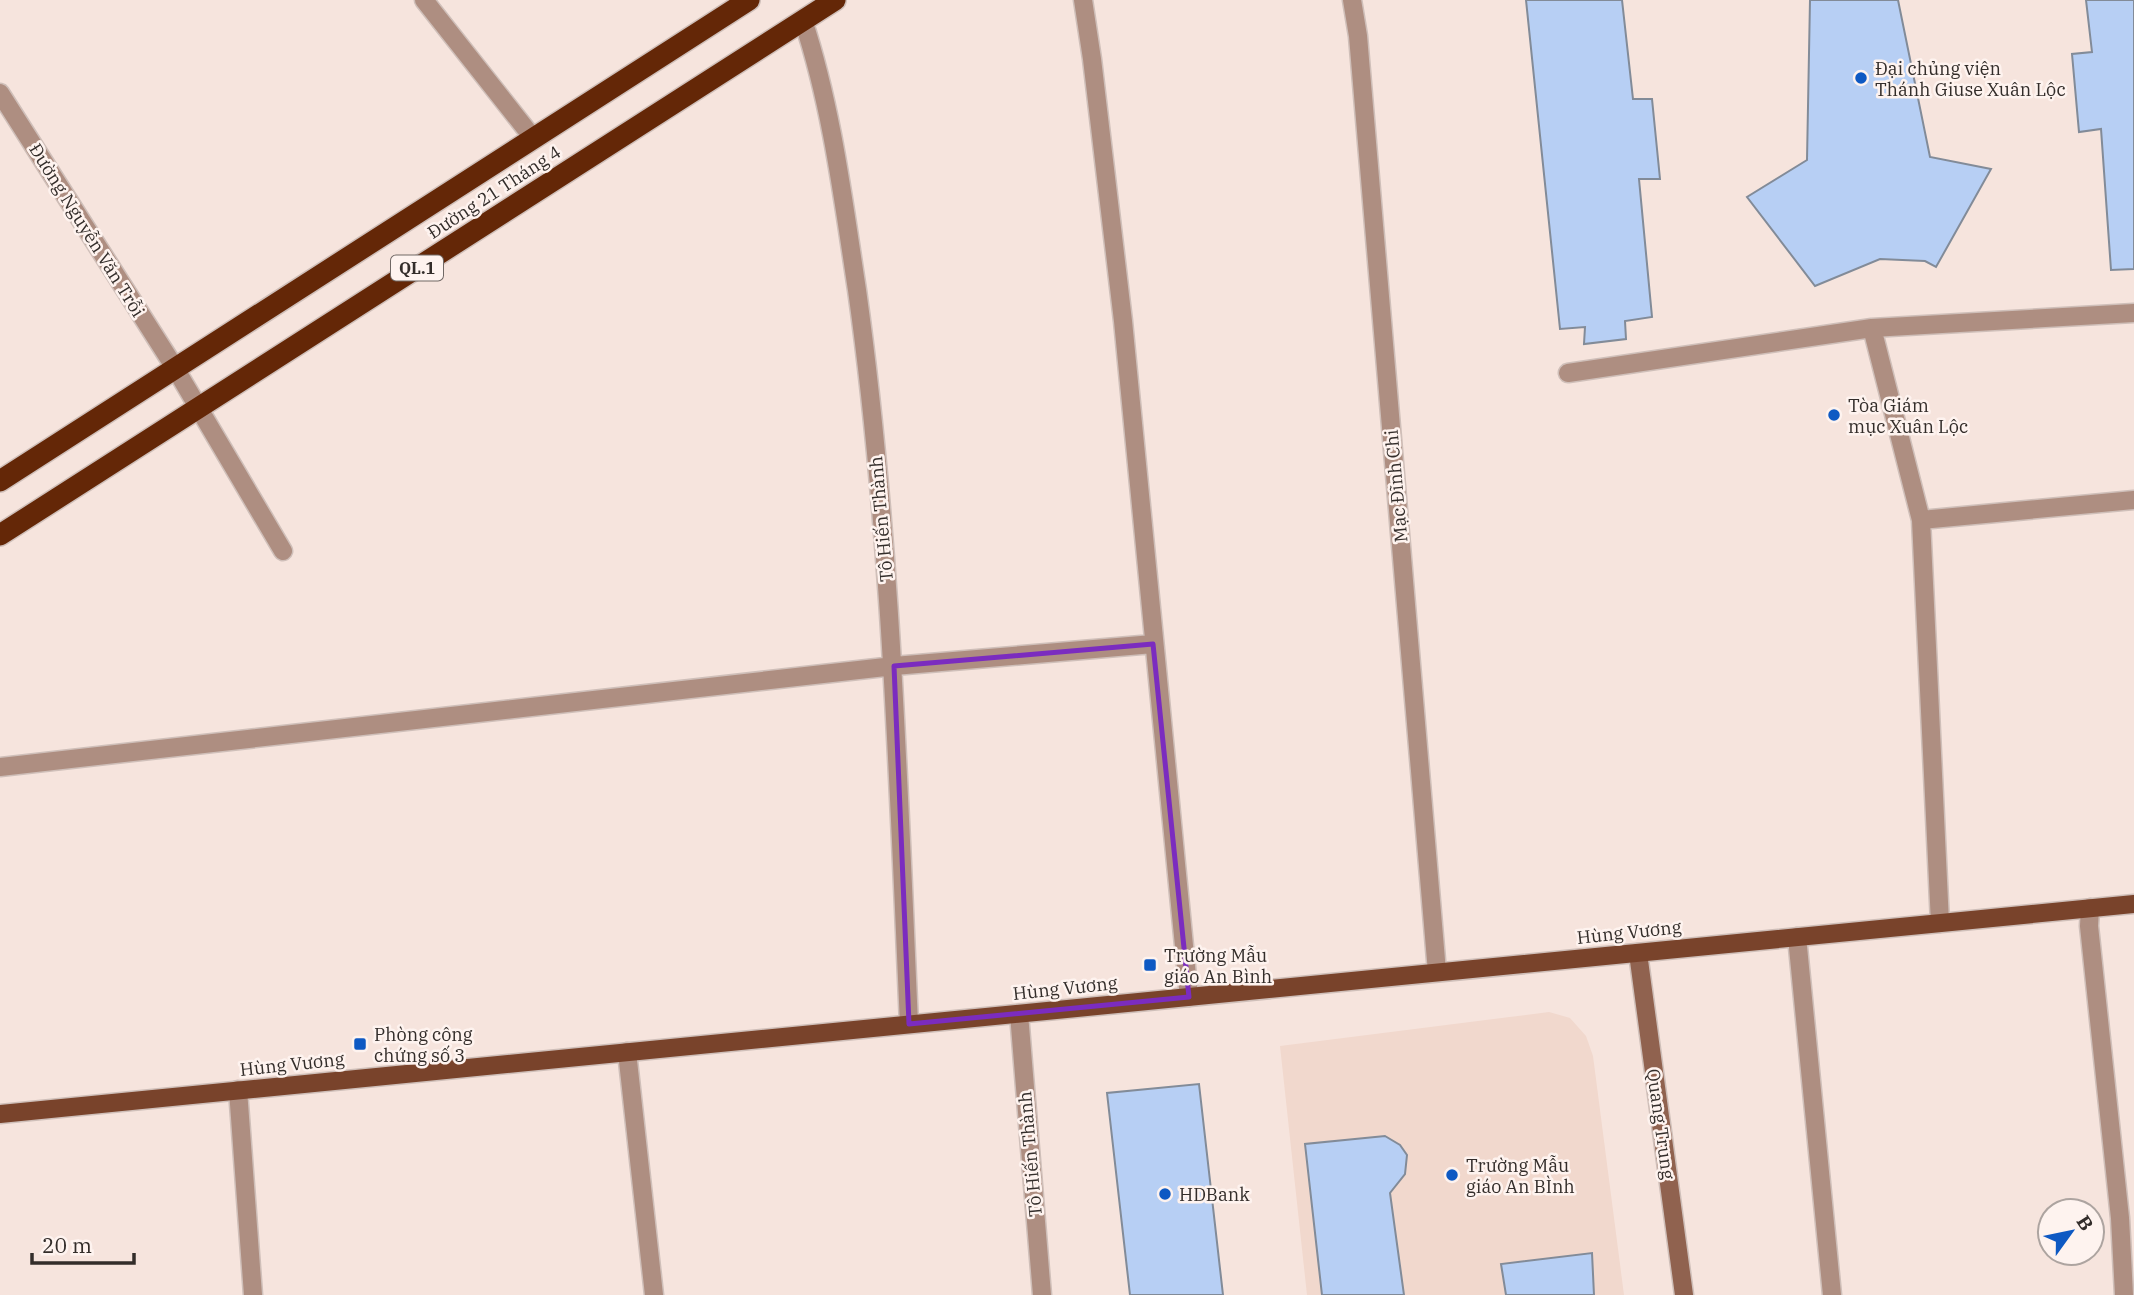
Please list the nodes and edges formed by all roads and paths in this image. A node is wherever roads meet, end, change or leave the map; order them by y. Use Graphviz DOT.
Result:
graph roads {
  1 [pos="424,0"];
  2 [pos="749,0"];
  3 [pos="835,0"];
  4 [pos="1083,0"];
  5 [pos="1352,0"];
  6 [pos="803,20"];
  7 [pos="0,93"];
  8 [pos="533,138"];
  9 [pos="2134,313"];
  10 [pos="1872,328"];
  11 [pos="175,368"];
  12 [pos="1569,373"];
  13 [pos="199,408"];
  14 [pos="0,481"];
  15 [pos="2134,500"];
  16 [pos="1921,520"];
  17 [pos="0,535"];
  18 [pos="283,551"];
  19 [pos="1153,644"];
  20 [pos="894,666"];
  21 [pos="0,767"];
  22 [pos="2134,904"];
  23 [pos="2091,908"];
  24 [pos="1940,923"];
  25 [pos="1797,937"];
  26 [pos="1638,953"];
  27 [pos="1437,972"];
  28 [pos="1189,997"];
  29 [pos="1019,1013"];
  30 [pos="909,1024"];
  31 [pos="626,1052"];
  32 [pos="238,1090"];
  33 [pos="0,1114"];
  34 [pos="253,1295"];
  35 [pos="654,1295"];
  36 [pos="1042,1295"];
  37 [pos="1684,1295"];
  38 [pos="1832,1295"];
  39 [pos="2124,1295"];
  1 -- 8 [label="street"];
  2 -- 8 [label="highway, Đường 21 Tháng 4 / QL.1"];
  3 -- 6 [label="highway, Đường 21 Tháng 4 / QL.1"];
  4 -- 19 [label="street"];
  5 -- 27 [label="street, Mạc Đĩnh Chi"];
  6 -- 13 [label="highway, Đường 21 Tháng 4 / QL.1"];
  6 -- 20 [label="street, Tô Hiến Thành"];
  7 -- 11 [label="street, Đường Nguyễn Văn Trỗi"];
  8 -- 11 [label="highway, Đường 21 Tháng 4 / QL.1"];
  9 -- 10 [label="street"];
  10 -- 12 [label="street"];
  10 -- 16 [label="street"];
  11 -- 13 [label="street, Đường Nguyễn Văn Trỗi"];
  11 -- 14 [label="highway, Đường 21 Tháng 4 / QL.1"];
  13 -- 17 [label="highway, Đường 21 Tháng 4 / QL.1"];
  13 -- 18 [label="street, Đường Nguyễn Văn Trỗi"];
  15 -- 16 [label="street"];
  16 -- 24 [label="street"];
  19 -- 20 [label="street"];
  19 -- 28 [label="street"];
  20 -- 21 [label="street"];
  20 -- 30 [label="street, Tô Hiến Thành"];
  22 -- 23 [label="main road, Hùng Vương"];
  23 -- 24 [label="main road, Hùng Vương"];
  23 -- 39 [label="street"];
  24 -- 25 [label="main road, Hùng Vương"];
  25 -- 26 [label="main road, Hùng Vương"];
  25 -- 38 [label="street"];
  26 -- 27 [label="main road, Hùng Vương"];
  26 -- 37 [label="street, Quang Trung"];
  27 -- 28 [label="main road, Hùng Vương"];
  28 -- 29 [label="main road, Hùng Vương"];
  29 -- 30 [label="main road, Hùng Vương"];
  29 -- 36 [label="street, Tô Hiến Thành"];
  30 -- 31 [label="main road, Hùng Vương"];
  31 -- 32 [label="main road, Hùng Vương"];
  31 -- 35 [label="street"];
  32 -- 33 [label="main road, Hùng Vương"];
  32 -- 34 [label="street"];
}
